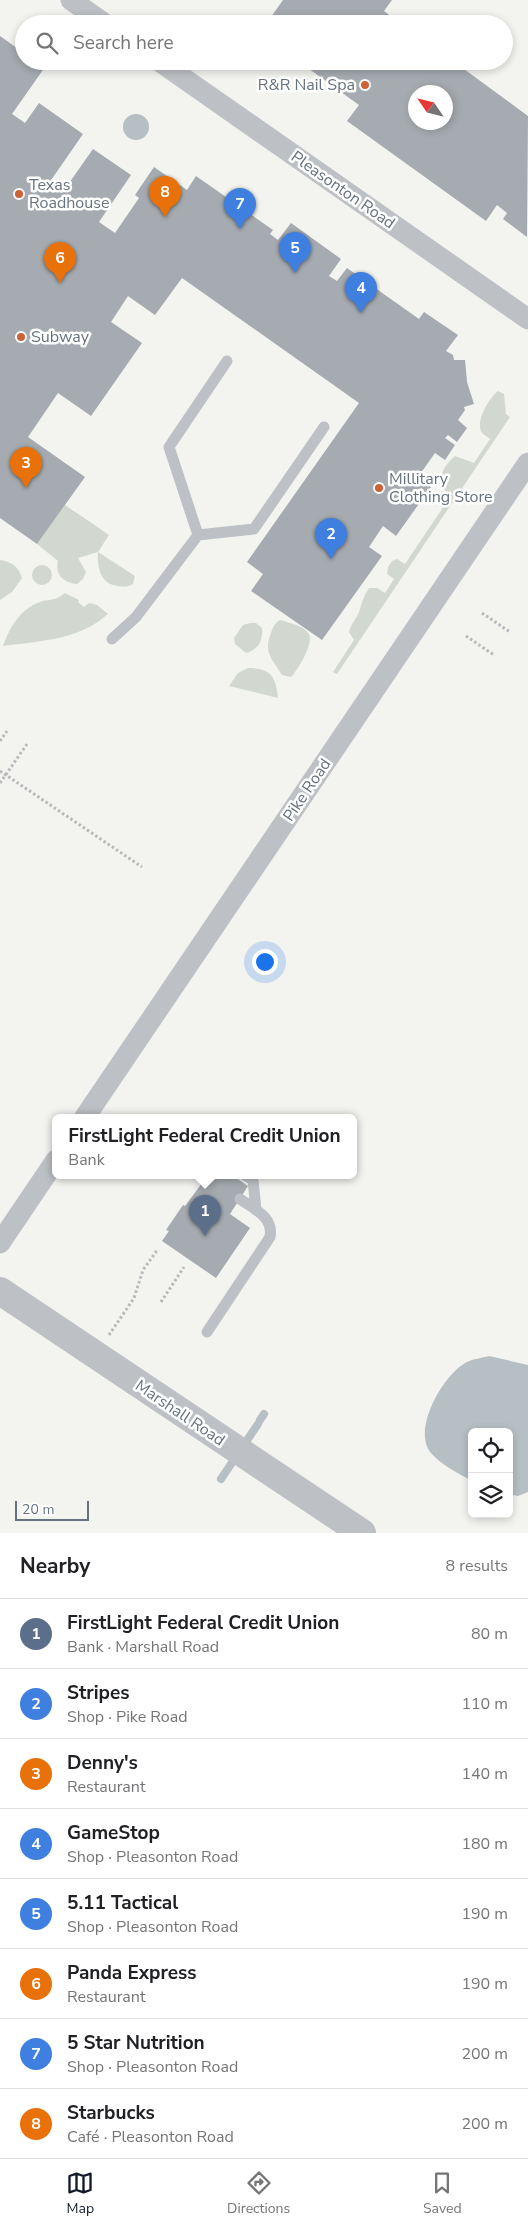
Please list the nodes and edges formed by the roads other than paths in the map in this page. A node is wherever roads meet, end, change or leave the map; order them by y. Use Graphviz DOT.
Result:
graph roads {
  1 [pos="71,0"];
  2 [pos="92,15"];
  3 [pos="172,70"];
  4 [pos="528,319"];
  5 [pos="227,361"];
  6 [pos="324,427"];
  7 [pos="528,463"];
  8 [pos="198,535"];
  9 [pos="112,639"];
  10 [pos="88,1114"];
  11 [pos="52,1166"];
  12 [pos="251,1179"];
  13 [pos="240,1199"];
  14 [pos="256,1210"];
  15 [pos="0,1243"];
  16 [pos="0,1292"];
  17 [pos="207,1332"];
  18 [pos="362,1533"];
  1 -- 2 [label="street"];
  3 -- 4 [label="street, Pleasonton Road"];
  5 -- 8 [label="lane"];
  6 -- 8 [label="lane"];
  7 -- 10 [label="street, Pike Road"];
  8 -- 9 [label="lane"];
  11 -- 15 [label="street"];
  12 -- 14 [label="lane"];
  13 -- 14 [label="lane"];
  14 -- 17 [label="lane"];
  16 -- 18 [label="street, Marshall Road"];
}
